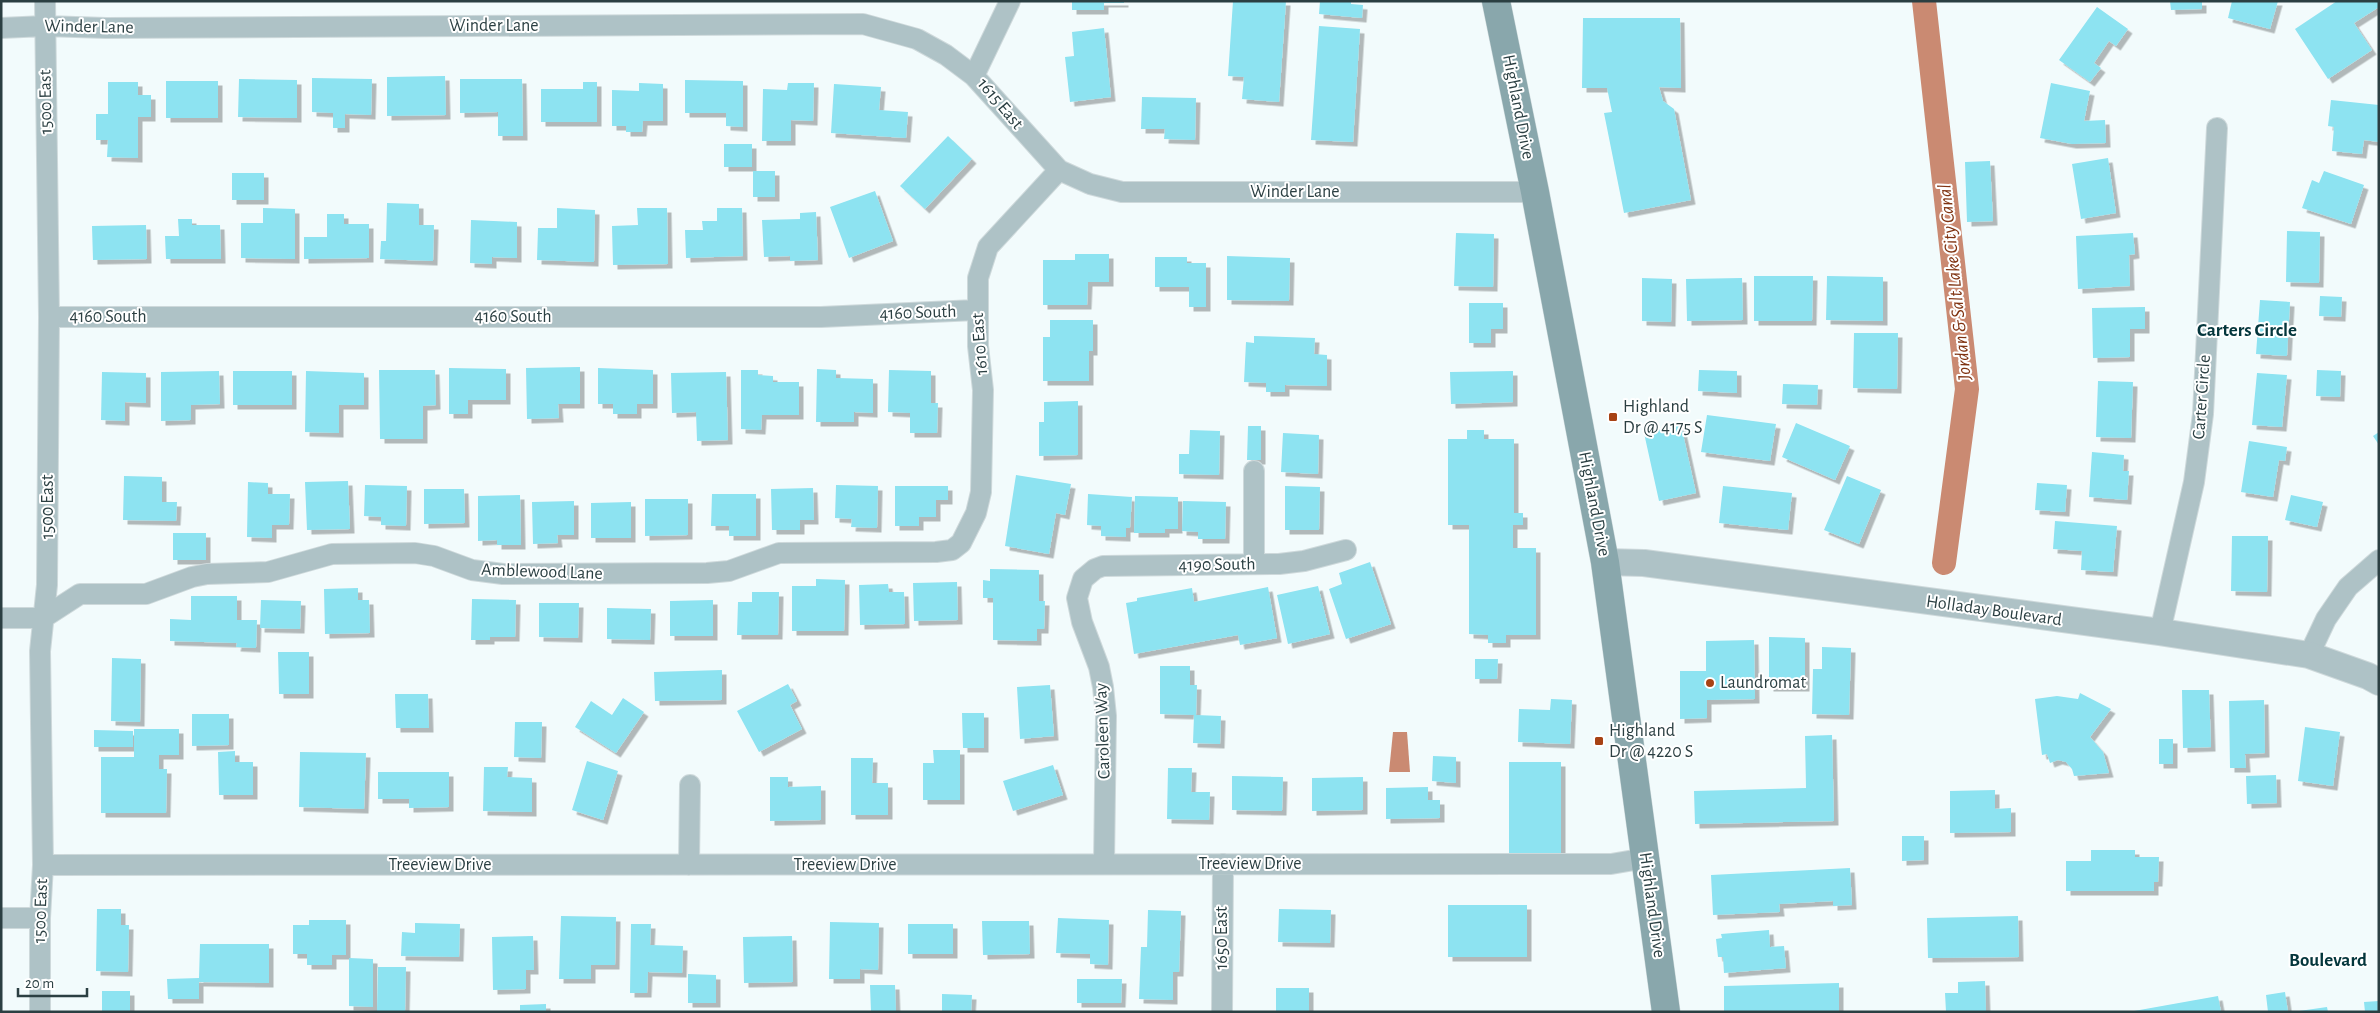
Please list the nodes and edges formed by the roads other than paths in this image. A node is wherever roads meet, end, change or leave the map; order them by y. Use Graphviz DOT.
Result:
graph roads {
  1 [pos="45,1"];
  2 [pos="1010,1"];
  3 [pos="1496,1"];
  4 [pos="45,26"];
  5 [pos="1,28"];
  6 [pos="974,76"];
  7 [pos="2217,128"];
  8 [pos="1059,170"];
  9 [pos="1535,192"];
  10 [pos="976,310"];
  11 [pos="49,317"];
  12 [pos="1254,471"];
  13 [pos="961,543"];
  14 [pos="1346,550"];
  15 [pos="2379,560"];
  16 [pos="1605,562"];
  17 [pos="1254,564"];
  18 [pos="1088,574"];
  19 [pos="1,618"];
  20 [pos="43,618"];
  21 [pos="2160,632"];
  22 [pos="2308,655"];
  23 [pos="2379,682"];
  24 [pos="690,785"];
  25 [pos="1646,858"];
  26 [pos="1104,864"];
  27 [pos="1223,864"];
  28 [pos="42,865"];
  29 [pos="689,865"];
  30 [pos="1,918"];
  31 [pos="40,918"];
  32 [pos="40,1012"];
  33 [pos="1222,1012"];
  34 [pos="1666,1012"];
  1 -- 4 [label="street, 1500 East"];
  2 -- 6 [label="street, 1615 East"];
  3 -- 9 [label="main road, Highland Drive"];
  4 -- 5 [label="street, Winder Lane"];
  4 -- 6 [label="street, Winder Lane"];
  4 -- 11 [label="street, 1500 East"];
  6 -- 8 [label="street, 1615 East"];
  7 -- 21 [label="street, Carter Circle"];
  8 -- 9 [label="street, Winder Lane"];
  8 -- 10 [label="street, 1610 East"];
  9 -- 16 [label="main road, Highland Drive"];
  10 -- 11 [label="street, 4160 South"];
  10 -- 13 [label="street, 1610 East"];
  11 -- 20 [label="street, 1500 East"];
  12 -- 17 [label="street"];
  13 -- 20 [label="street, Amblewood Lane"];
  14 -- 17 [label="street, 4190 South"];
  15 -- 22 [label="street"];
  16 -- 21 [label="street, Holladay Boulevard"];
  16 -- 25 [label="main road, Highland Drive"];
  17 -- 18 [label="street, 4190 South"];
  18 -- 26 [label="street, Caroleen Way"];
  19 -- 20 [label="street"];
  20 -- 28 [label="street, 1500 East"];
  21 -- 22 [label="street, Holladay Boulevard"];
  22 -- 23 [label="street, Holladay Boulevard"];
  24 -- 29 [label="street"];
  25 -- 27 [label="street, Treeview Drive"];
  25 -- 34 [label="main road, Highland Drive"];
  26 -- 27 [label="street, Treeview Drive"];
  26 -- 29 [label="street, Treeview Drive"];
  27 -- 33 [label="street, 1650 East"];
  28 -- 29 [label="street, Treeview Drive"];
  28 -- 31 [label="street, 1500 East"];
  30 -- 31 [label="street"];
  31 -- 32 [label="street, 1500 East"];
}
